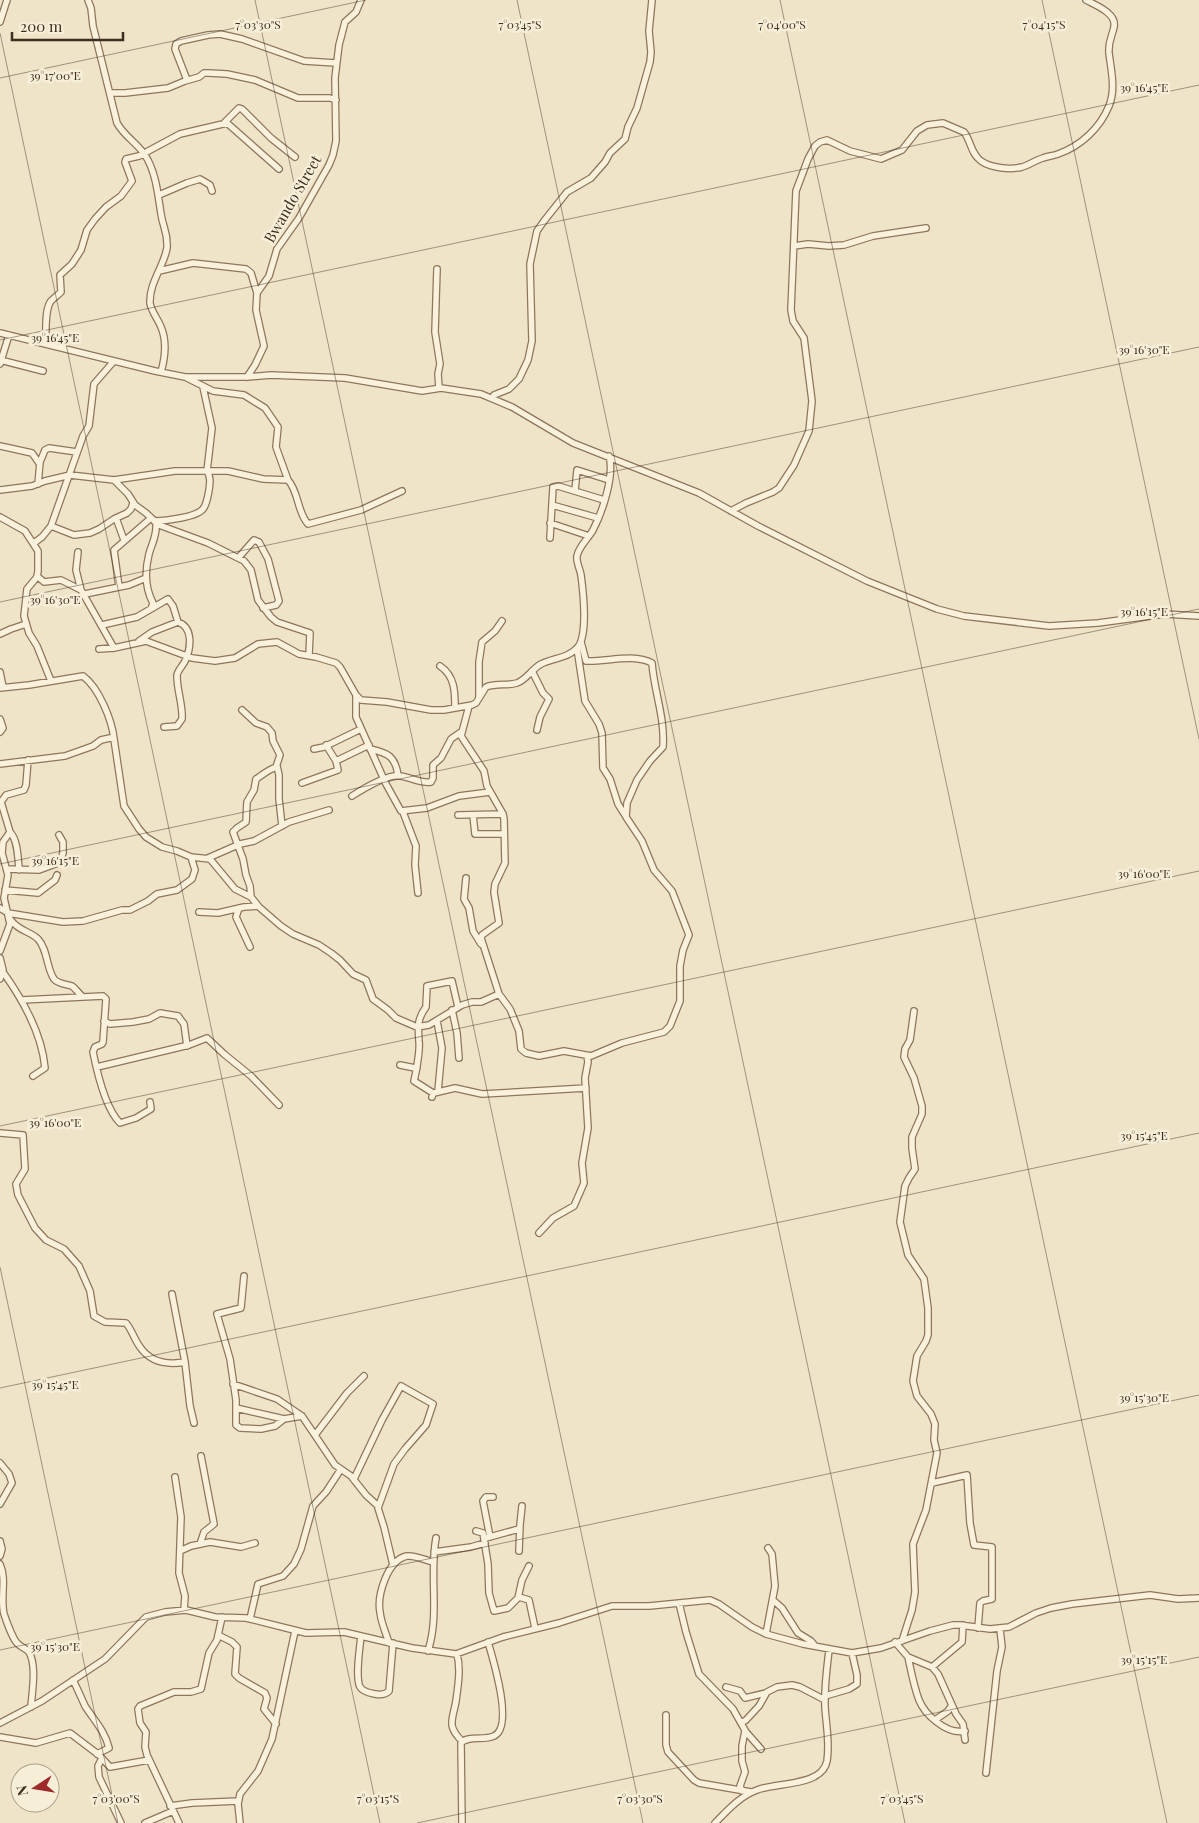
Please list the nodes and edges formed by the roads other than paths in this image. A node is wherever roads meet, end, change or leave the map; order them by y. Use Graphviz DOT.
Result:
graph roads {
  1 [pos="7,0"];
  2 [pos="88,0"];
  3 [pos="361,0"];
  4 [pos="652,0"];
  5 [pos="1086,0"];
  6 [pos="0,22"];
  7 [pos="336,63"];
  8 [pos="187,80"];
  9 [pos="110,93"];
  10 [pos="336,100"];
  11 [pos="224,123"];
  12 [pos="144,154"];
  13 [pos="295,157"];
  14 [pos="279,169"];
  15 [pos="212,191"];
  16 [pos="159,195"];
  17 [pos="926,228"];
  18 [pos="794,246"];
  19 [pos="437,269"];
  20 [pos="159,271"];
  21 [pos="257,294"];
  22 [pos="0,333"];
  23 [pos="9,335"];
  24 [pos="45,343"];
  25 [pos="0,361"];
  26 [pos="114,361"];
  27 [pos="43,371"];
  28 [pos="161,372"];
  29 [pos="185,376"];
  30 [pos="247,377"];
  31 [pos="202,387"];
  32 [pos="439,388"];
  33 [pos="492,398"];
  34 [pos="0,446"];
  35 [pos="78,452"];
  36 [pos="609,456"];
  37 [pos="39,464"];
  38 [pos="208,471"];
  39 [pos="70,475"];
  40 [pos="114,480"];
  41 [pos="288,480"];
  42 [pos="609,480"];
  43 [pos="38,484"];
  44 [pos="0,490"];
  45 [pos="402,491"];
  46 [pos="575,491"];
  47 [pos="604,500"];
  48 [pos="133,503"];
  49 [pos="552,505"];
  50 [pos="732,511"];
  51 [pos="0,517"];
  52 [pos="116,518"];
  53 [pos="598,518"];
  54 [pos="153,521"];
  55 [pos="550,523"];
  56 [pos="51,526"];
  57 [pos="589,536"];
  58 [pos="550,538"];
  59 [pos="124,540"];
  60 [pos="34,543"];
  61 [pos="78,552"];
  62 [pos="239,558"];
  63 [pos="37,576"];
  64 [pos="146,578"];
  65 [pos="119,586"];
  66 [pos="83,592"];
  67 [pos="263,608"];
  68 [pos="151,609"];
  69 [pos="1199,616"];
  70 [pos="502,621"];
  71 [pos="178,622"];
  72 [pos="26,624"];
  73 [pos="102,625"];
  74 [pos="0,634"];
  75 [pos="138,642"];
  76 [pos="581,642"];
  77 [pos="114,648"];
  78 [pos="577,648"];
  79 [pos="99,649"];
  80 [pos="309,655"];
  81 [pos="187,656"];
  82 [pos="440,666"];
  83 [pos="532,671"];
  84 [pos="0,672"];
  85 [pos="51,681"];
  86 [pos="1,687"];
  87 [pos="356,695"];
  88 [pos="479,699"];
  89 [pos="469,706"];
  90 [pos="454,708"];
  91 [pos="242,710"];
  92 [pos="0,721"];
  93 [pos="164,727"];
  94 [pos="361,729"];
  95 [pos="537,730"];
  96 [pos="0,732"];
  97 [pos="461,732"];
  98 [pos="114,739"];
  99 [pos="326,745"];
  100 [pos="369,747"];
  101 [pos="314,749"];
  102 [pos="28,760"];
  103 [pos="336,762"];
  104 [pos="0,764"];
  105 [pos="276,766"];
  106 [pos="398,775"];
  107 [pos="384,780"];
  108 [pos="302,784"];
  109 [pos="490,792"];
  110 [pos="352,796"];
  111 [pos="329,810"];
  112 [pos="403,812"];
  113 [pos="503,814"];
  114 [pos="458,815"];
  115 [pos="473,815"];
  116 [pos="626,817"];
  117 [pos="282,826"];
  118 [pos="10,832"];
  119 [pos="504,834"];
  120 [pos="59,835"];
  121 [pos="238,845"];
  122 [pos="191,856"];
  123 [pos="2,858"];
  124 [pos="208,858"];
  125 [pos="6,869"];
  126 [pos="19,870"];
  127 [pos="57,874"];
  128 [pos="466,878"];
  129 [pos="5,890"];
  130 [pos="418,893"];
  131 [pos="251,897"];
  132 [pos="258,906"];
  133 [pos="0,908"];
  134 [pos="239,908"];
  135 [pos="199,912"];
  136 [pos="9,916"];
  137 [pos="483,946"];
  138 [pos="250,947"];
  139 [pos="0,951"];
  140 [pos="0,958"];
  141 [pos="3,972"];
  142 [pos="0,980"];
  143 [pos="499,994"];
  144 [pos="83,997"];
  145 [pos="22,1000"];
  146 [pos="455,1009"];
  147 [pos="914,1011"];
  148 [pos="104,1021"];
  149 [pos="437,1021"];
  150 [pos="417,1026"];
  151 [pos="187,1046"];
  152 [pos="587,1056"];
  153 [pos="458,1058"];
  154 [pos="400,1065"];
  155 [pos="97,1067"];
  156 [pos="417,1067"];
  157 [pos="34,1076"];
  158 [pos="586,1088"];
  159 [pos="435,1094"];
  160 [pos="150,1102"];
  161 [pos="279,1105"];
  162 [pos="0,1133"];
  163 [pos="539,1234"];
  164 [pos="244,1276"];
  165 [pos="172,1294"];
  166 [pos="185,1362"];
  167 [pos="364,1376"];
  168 [pos="233,1384"];
  169 [pos="236,1408"];
  170 [pos="302,1416"];
  171 [pos="284,1419"];
  172 [pos="194,1422"];
  173 [pos="316,1435"];
  174 [pos="201,1456"];
  175 [pos="0,1463"];
  176 [pos="342,1469"];
  177 [pos="175,1477"];
  178 [pos="354,1479"];
  179 [pos="932,1483"];
  180 [pos="493,1498"];
  181 [pos="0,1504"];
  182 [pos="378,1506"];
  183 [pos="522,1506"];
  184 [pos="519,1529"];
  185 [pos="476,1531"];
  186 [pos="436,1538"];
  187 [pos="486,1540"];
  188 [pos="0,1541"];
  189 [pos="255,1543"];
  190 [pos="200,1544"];
  191 [pos="768,1548"];
  192 [pos="180,1550"];
  193 [pos="519,1551"];
  194 [pos="434,1552"];
  195 [pos="0,1556"];
  196 [pos="434,1562"];
  197 [pos="0,1564"];
  198 [pos="393,1565"];
  199 [pos="529,1566"];
  200 [pos="519,1598"];
  201 [pos="1199,1598"];
  202 [pos="774,1601"];
  203 [pos="679,1603"];
  204 [pos="184,1610"];
  205 [pos="222,1618"];
  206 [pos="250,1619"];
  207 [pos="963,1625"];
  208 [pos="535,1628"];
  209 [pos="978,1628"];
  210 [pos="1000,1629"];
  211 [pos="295,1631"];
  212 [pos="766,1634"];
  213 [pos="218,1635"];
  214 [pos="362,1636"];
  215 [pos="898,1641"];
  216 [pos="488,1642"];
  217 [pos="391,1643"];
  218 [pos="815,1647"];
  219 [pos="428,1650"];
  220 [pos="829,1650"];
  221 [pos="852,1653"];
  222 [pos="457,1654"];
  223 [pos="908,1658"];
  224 [pos="932,1667"];
  225 [pos="73,1680"];
  226 [pos="726,1687"];
  227 [pos="767,1692"];
  228 [pos="825,1698"];
  229 [pos="952,1705"];
  230 [pos="31,1707"];
  231 [pos="666,1715"];
  232 [pos="935,1720"];
  233 [pos="0,1723"];
  234 [pos="740,1723"];
  235 [pos="276,1724"];
  236 [pos="745,1731"];
  237 [pos="965,1731"];
  238 [pos="0,1737"];
  239 [pos="965,1740"];
  240 [pos="462,1741"];
  241 [pos="761,1749"];
  242 [pos="100,1756"];
  243 [pos="149,1760"];
  244 [pos="986,1773"];
  245 [pos="742,1791"];
  246 [pos="751,1792"];
  247 [pos="238,1801"];
  248 [pos="171,1809"];
  249 [pos="121,1823"];
  250 [pos="145,1823"];
  251 [pos="179,1823"];
  252 [pos="240,1823"];
  253 [pos="462,1823"];
  254 [pos="715,1823"];
  1 -- 6 [label="street"];
  2 -- 9 [label="street"];
  3 -- 7 [label="street, Bwando Street"];
  4 -- 33 [label="street"];
  5 -- 18 [label="street"];
  7 -- 8 [label="street"];
  7 -- 10 [label="street, Bwando Street"];
  8 -- 9 [label="street"];
  8 -- 10 [label="street"];
  9 -- 12 [label="street"];
  10 -- 21 [label="street, Bwando Street"];
  11 -- 12 [label="street"];
  11 -- 13 [label="street"];
  11 -- 14 [label="street"];
  12 -- 16 [label="street"];
  12 -- 24 [label="street"];
  15 -- 16 [label="street"];
  16 -- 20 [label="street"];
  17 -- 18 [label="street"];
  18 -- 50 [label="street"];
  19 -- 32 [label="street"];
  20 -- 21 [label="street"];
  20 -- 28 [label="street"];
  21 -- 30 [label="street"];
  22 -- 23 [label="street"];
  23 -- 24 [label="street"];
  23 -- 25 [label="street"];
  24 -- 26 [label="street"];
  25 -- 27 [label="street"];
  26 -- 28 [label="street"];
  26 -- 35 [label="street"];
  28 -- 29 [label="street"];
  29 -- 30 [label="street"];
  29 -- 31 [label="street"];
  30 -- 32 [label="street"];
  31 -- 38 [label="street"];
  31 -- 41 [label="street"];
  32 -- 33 [label="street"];
  33 -- 36 [label="street"];
  34 -- 37 [label="street"];
  35 -- 37 [label="street"];
  35 -- 39 [label="street"];
  36 -- 42 [label="street"];
  36 -- 50 [label="street"];
  37 -- 43 [label="street"];
  38 -- 40 [label="street"];
  38 -- 41 [label="street"];
  38 -- 54 [label="street"];
  39 -- 40 [label="street"];
  39 -- 43 [label="street"];
  39 -- 56 [label="street"];
  40 -- 48 [label="street"];
  41 -- 45 [label="street"];
  42 -- 46 [label="street"];
  42 -- 47 [label="street"];
  43 -- 44 [label="street"];
  46 -- 47 [label="street"];
  46 -- 49 [label="street"];
  47 -- 53 [label="street"];
  48 -- 52 [label="street"];
  48 -- 54 [label="street"];
  49 -- 53 [label="street"];
  49 -- 55 [label="street"];
  50 -- 69 [label="street"];
  51 -- 60 [label="street"];
  52 -- 56 [label="street"];
  52 -- 59 [label="street"];
  53 -- 57 [label="street"];
  54 -- 59 [label="street"];
  54 -- 62 [label="street"];
  54 -- 64 [label="street"];
  55 -- 57 [label="street"];
  55 -- 58 [label="street"];
  56 -- 60 [label="street"];
  57 -- 76 [label="street"];
  59 -- 65 [label="street"];
  60 -- 63 [label="street"];
  61 -- 66 [label="street"];
  62 -- 67 [label="street"];
  62 -- 67 [label="street"];
  63 -- 66 [label="street"];
  63 -- 72 [label="street"];
  64 -- 65 [label="street"];
  64 -- 68 [label="street"];
  65 -- 66 [label="street"];
  66 -- 73 [label="street"];
  67 -- 80 [label="street"];
  68 -- 71 [label="street"];
  68 -- 73 [label="street"];
  70 -- 88 [label="street"];
  71 -- 75 [label="street"];
  71 -- 81 [label="street"];
  72 -- 74 [label="street"];
  72 -- 85 [label="street"];
  73 -- 77 [label="street"];
  75 -- 77 [label="street"];
  75 -- 81 [label="street"];
  76 -- 78 [label="street"];
  76 -- 116 [label="street"];
  77 -- 79 [label="street"];
  78 -- 83 [label="street"];
  78 -- 116 [label="street"];
  80 -- 81 [label="street"];
  80 -- 87 [label="street"];
  81 -- 93 [label="street"];
  82 -- 90 [label="street"];
  83 -- 88 [label="street"];
  83 -- 95 [label="street"];
  84 -- 86 [label="street"];
  85 -- 86 [label="street"];
  85 -- 98 [label="street"];
  87 -- 90 [label="street"];
  87 -- 94 [label="street"];
  88 -- 89 [label="street"];
  89 -- 90 [label="street"];
  89 -- 97 [label="street"];
  91 -- 105 [label="street"];
  92 -- 96 [label="street"];
  94 -- 99 [label="street"];
  94 -- 100 [label="street"];
  97 -- 106 [label="street"];
  97 -- 109 [label="street"];
  98 -- 102 [label="street"];
  98 -- 122 [label="street"];
  99 -- 101 [label="street"];
  99 -- 103 [label="street"];
  100 -- 103 [label="street"];
  100 -- 106 [label="street"];
  100 -- 107 [label="street"];
  102 -- 104 [label="street"];
  102 -- 118 [label="street"];
  103 -- 108 [label="street"];
  105 -- 117 [label="street"];
  105 -- 121 [label="street"];
  106 -- 107 [label="street"];
  107 -- 110 [label="street"];
  107 -- 112 [label="street"];
  109 -- 112 [label="street"];
  109 -- 113 [label="street"];
  111 -- 117 [label="street"];
  112 -- 130 [label="street"];
  113 -- 115 [label="street"];
  113 -- 119 [label="street"];
  114 -- 115 [label="street"];
  115 -- 119 [label="street"];
  116 -- 152 [label="street"];
  117 -- 121 [label="street"];
  118 -- 123 [label="street"];
  118 -- 126 [label="street"];
  119 -- 137 [label="street"];
  120 -- 126 [label="street"];
  121 -- 124 [label="street"];
  121 -- 131 [label="street"];
  122 -- 124 [label="street"];
  122 -- 136 [label="street"];
  123 -- 125 [label="street"];
  124 -- 131 [label="street"];
  125 -- 126 [label="street"];
  125 -- 129 [label="street"];
  127 -- 129 [label="street"];
  128 -- 137 [label="street"];
  129 -- 136 [label="street"];
  131 -- 132 [label="street"];
  132 -- 134 [label="street"];
  132 -- 150 [label="street"];
  133 -- 136 [label="street"];
  134 -- 135 [label="street"];
  134 -- 138 [label="street"];
  136 -- 139 [label="street"];
  136 -- 144 [label="street"];
  137 -- 143 [label="street"];
  140 -- 141 [label="street"];
  141 -- 142 [label="street"];
  141 -- 145 [label="street"];
  143 -- 146 [label="street"];
  143 -- 152 [label="street"];
  144 -- 145 [label="street"];
  144 -- 148 [label="street"];
  145 -- 157 [label="street"];
  146 -- 149 [label="street"];
  146 -- 150 [label="street"];
  146 -- 153 [label="street"];
  147 -- 179 [label="street"];
  148 -- 151 [label="street"];
  148 -- 155 [label="street"];
  149 -- 150 [label="street"];
  149 -- 159 [label="street"];
  150 -- 156 [label="street"];
  151 -- 155 [label="street"];
  151 -- 161 [label="street"];
  152 -- 158 [label="street"];
  154 -- 156 [label="street"];
  155 -- 160 [label="street"];
  156 -- 159 [label="street"];
  158 -- 159 [label="street"];
  158 -- 163 [label="street"];
  162 -- 166 [label="street"];
  164 -- 168 [label="street"];
  165 -- 166 [label="street"];
  166 -- 172 [label="street"];
  167 -- 173 [label="street"];
  168 -- 169 [label="street"];
  168 -- 170 [label="street"];
  169 -- 171 [label="street"];
  169 -- 171 [label="street"];
  170 -- 171 [label="street"];
  170 -- 173 [label="street"];
  173 -- 176 [label="street"];
  174 -- 190 [label="street"];
  175 -- 181 [label="street"];
  176 -- 178 [label="street"];
  176 -- 206 [label="street"];
  177 -- 192 [label="street"];
  178 -- 182 [label="street"];
  178 -- 182 [label="street"];
  179 -- 209 [label="street"];
  179 -- 215 [label="street"];
  180 -- 187 [label="street"];
  182 -- 198 [label="street"];
  183 -- 184 [label="street"];
  184 -- 187 [label="street"];
  184 -- 193 [label="street"];
  185 -- 187 [label="street"];
  186 -- 194 [label="street"];
  187 -- 194 [label="street"];
  187 -- 200 [label="street"];
  188 -- 195 [label="street"];
  189 -- 190 [label="street"];
  190 -- 192 [label="street"];
  191 -- 202 [label="street"];
  192 -- 204 [label="street"];
  194 -- 196 [label="street"];
  196 -- 198 [label="street"];
  196 -- 219 [label="street"];
  197 -- 230 [label="street"];
  198 -- 217 [label="street"];
  199 -- 200 [label="street"];
  200 -- 208 [label="street"];
  201 -- 210 [label="street"];
  202 -- 212 [label="street"];
  202 -- 218 [label="street"];
  203 -- 208 [label="street"];
  203 -- 212 [label="street"];
  203 -- 234 [label="street"];
  204 -- 205 [label="street"];
  204 -- 225 [label="street"];
  205 -- 206 [label="street"];
  205 -- 213 [label="street"];
  206 -- 211 [label="street"];
  207 -- 209 [label="street"];
  207 -- 215 [label="street"];
  207 -- 224 [label="street"];
  208 -- 216 [label="street"];
  209 -- 210 [label="street"];
  210 -- 244 [label="street"];
  211 -- 214 [label="street"];
  211 -- 235 [label="street"];
  212 -- 218 [label="street"];
  213 -- 235 [label="street"];
  213 -- 243 [label="street"];
  214 -- 217 [label="street"];
  214 -- 217 [label="street"];
  215 -- 221 [label="street"];
  215 -- 223 [label="street"];
  216 -- 222 [label="street"];
  216 -- 240 [label="street"];
  217 -- 219 [label="street"];
  218 -- 220 [label="street"];
  219 -- 222 [label="street"];
  220 -- 221 [label="street"];
  220 -- 228 [label="street"];
  221 -- 228 [label="street"];
  222 -- 240 [label="street"];
  223 -- 224 [label="street"];
  223 -- 232 [label="street"];
  224 -- 229 [label="street"];
  225 -- 230 [label="street"];
  225 -- 242 [label="street"];
  226 -- 227 [label="street"];
  227 -- 228 [label="street"];
  227 -- 234 [label="street"];
  228 -- 246 [label="street"];
  229 -- 232 [label="street"];
  229 -- 237 [label="street"];
  230 -- 233 [label="street"];
  231 -- 245 [label="street"];
  232 -- 237 [label="street"];
  234 -- 236 [label="street"];
  235 -- 247 [label="street"];
  236 -- 241 [label="street"];
  236 -- 245 [label="street"];
  237 -- 239 [label="street"];
  238 -- 242 [label="street"];
  240 -- 253 [label="street"];
  242 -- 243 [label="street"];
  242 -- 249 [label="street"];
  243 -- 248 [label="street"];
  245 -- 246 [label="street"];
  246 -- 254 [label="street"];
  247 -- 248 [label="street"];
  247 -- 252 [label="street"];
  248 -- 250 [label="street"];
  248 -- 251 [label="street"];
}
